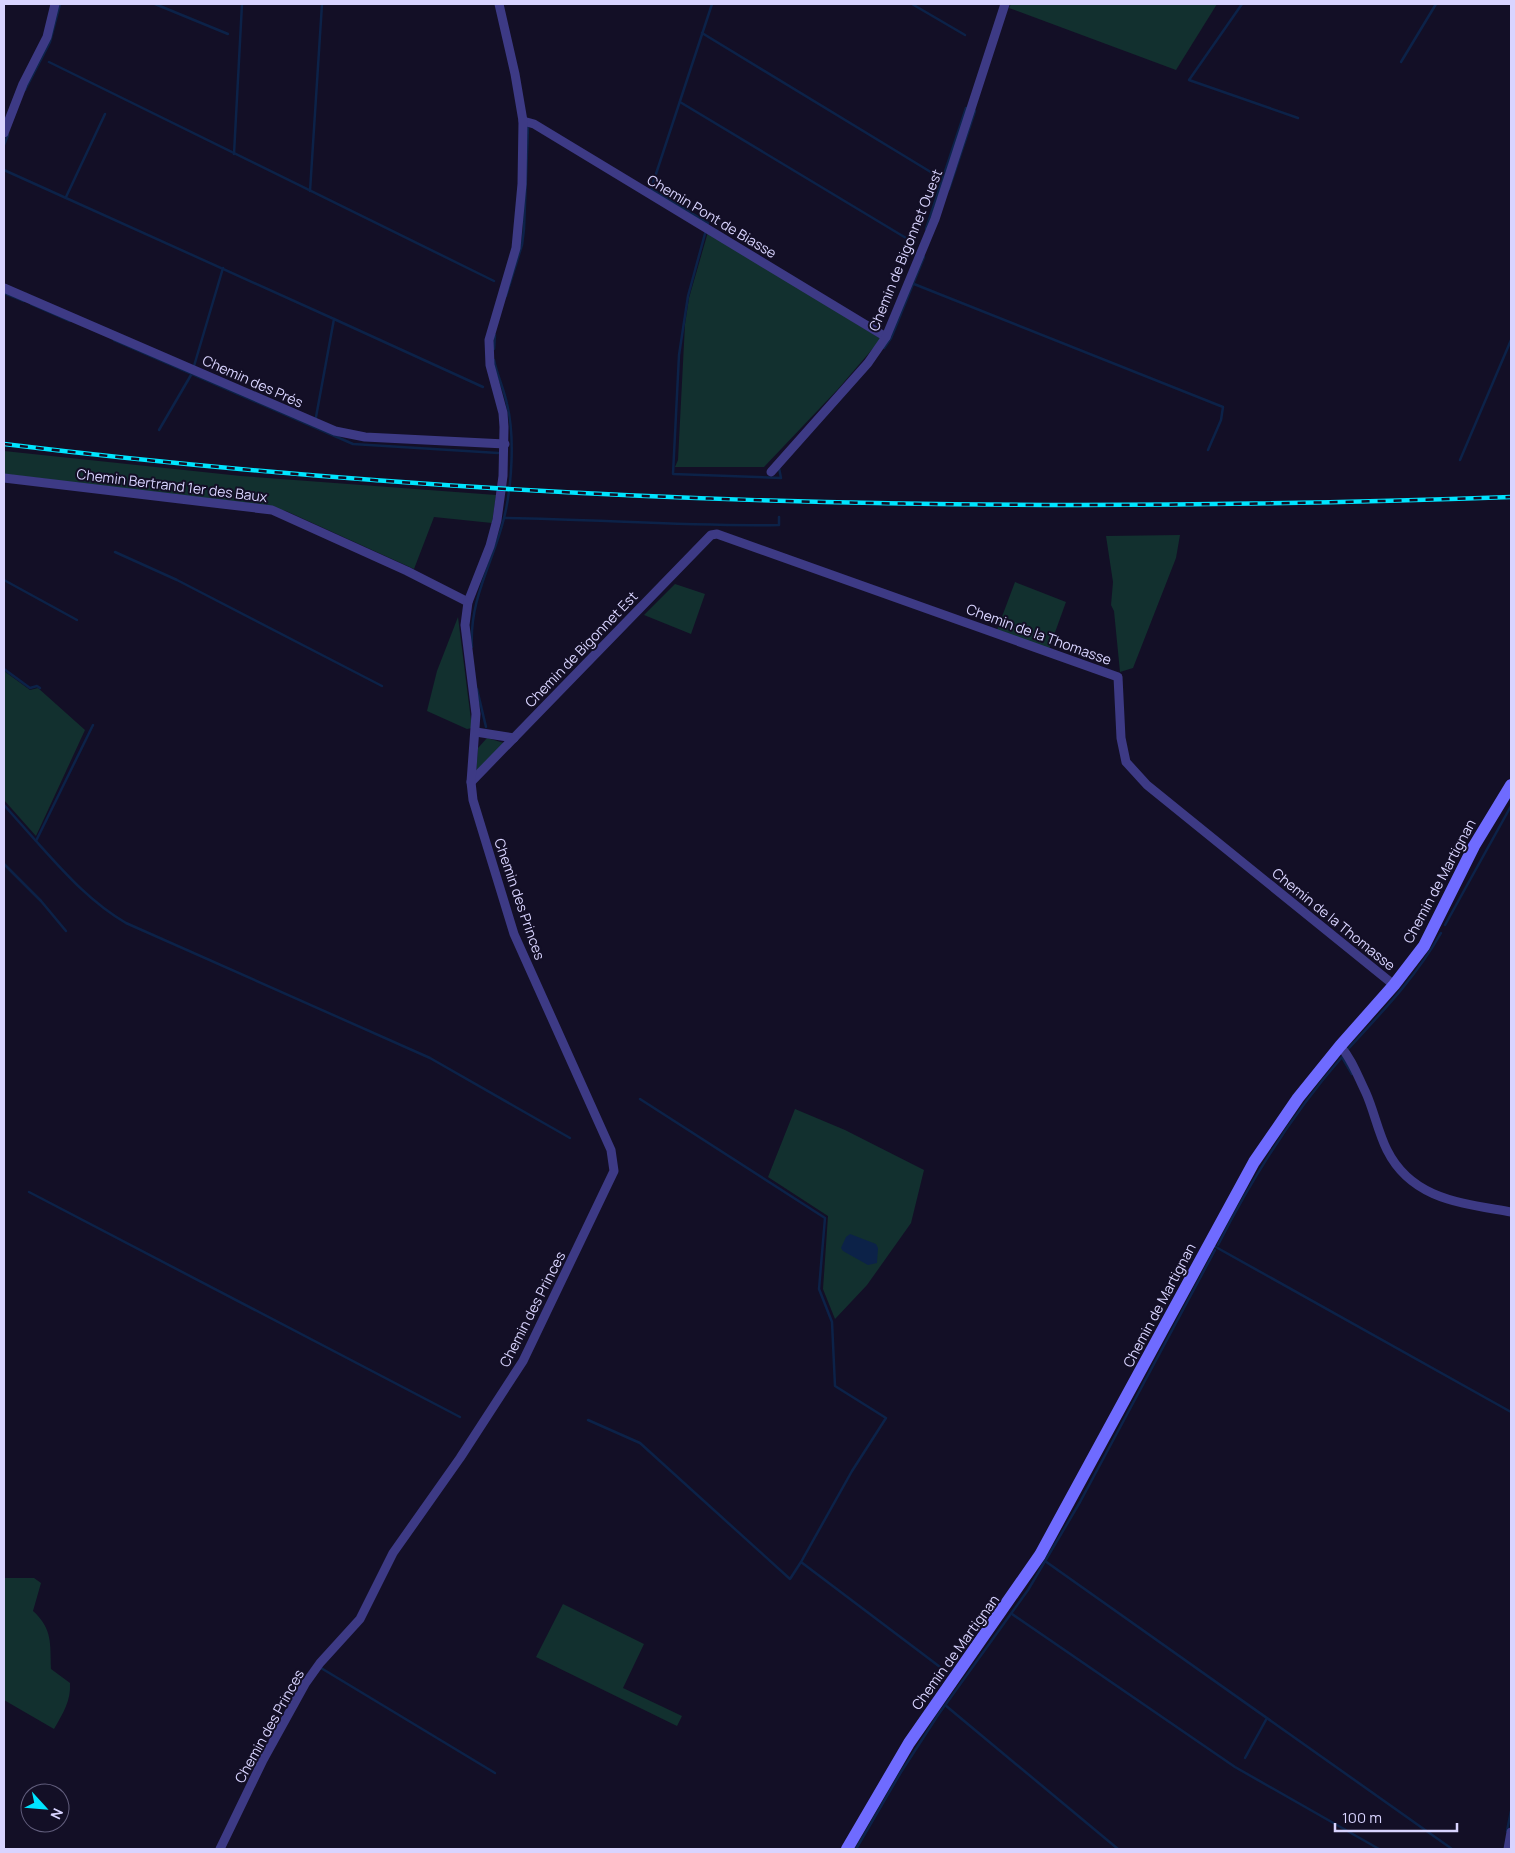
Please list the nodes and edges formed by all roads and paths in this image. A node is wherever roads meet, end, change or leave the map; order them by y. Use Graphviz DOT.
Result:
graph roads {
  1 [pos="55,4"];
  2 [pos="499,4"];
  3 [pos="1005,4"];
  4 [pos="523,121"];
  5 [pos="4,133"];
  6 [pos="4,288"];
  7 [pos="886,337"];
  8 [pos="505,444"];
  9 [pos="770,472"];
  10 [pos="4,478"];
  11 [pos="710,535"];
  12 [pos="468,602"];
  13 [pos="476,732"];
  14 [pos="514,738"];
  15 [pos="471,782"];
  16 [pos="1511,785"];
  17 [pos="1394,985"];
  18 [pos="1340,1046"];
  19 [pos="1511,1212"];
  20 [pos="1511,1832"];
  21 [pos="220,1849"];
  22 [pos="847,1849"];
  23 [pos="1508,1849"];
  1 -- 5 [label="street"];
  2 -- 4 [label="street, Chemin des Princes"];
  3 -- 7 [label="street, Chemin de Bigonnet Ouest"];
  4 -- 7 [label="street, Chemin Pont de Biasse"];
  4 -- 8 [label="street, Chemin des Princes"];
  6 -- 8 [label="street, Chemin des Prés"];
  7 -- 9 [label="street, Chemin de Bigonnet Ouest"];
  8 -- 12 [label="street, Chemin des Princes"];
  10 -- 12 [label="street, Chemin Bertrand 1er des Baux"];
  11 -- 14 [label="street, Chemin de Bigonnet Est"];
  11 -- 17 [label="street, Chemin de la Thomasse"];
  12 -- 13 [label="street, Chemin des Princes"];
  13 -- 14 [label="street"];
  13 -- 15 [label="street, Chemin des Princes"];
  14 -- 15 [label="street, Chemin de Bigonnet Est"];
  15 -- 21 [label="street, Chemin des Princes"];
  16 -- 17 [label="main road, Chemin de Martignan"];
  17 -- 18 [label="main road, Chemin de Martignan"];
  18 -- 19 [label="street"];
  18 -- 22 [label="main road, Chemin de Martignan"];
  20 -- 23 [label="street"];
}
